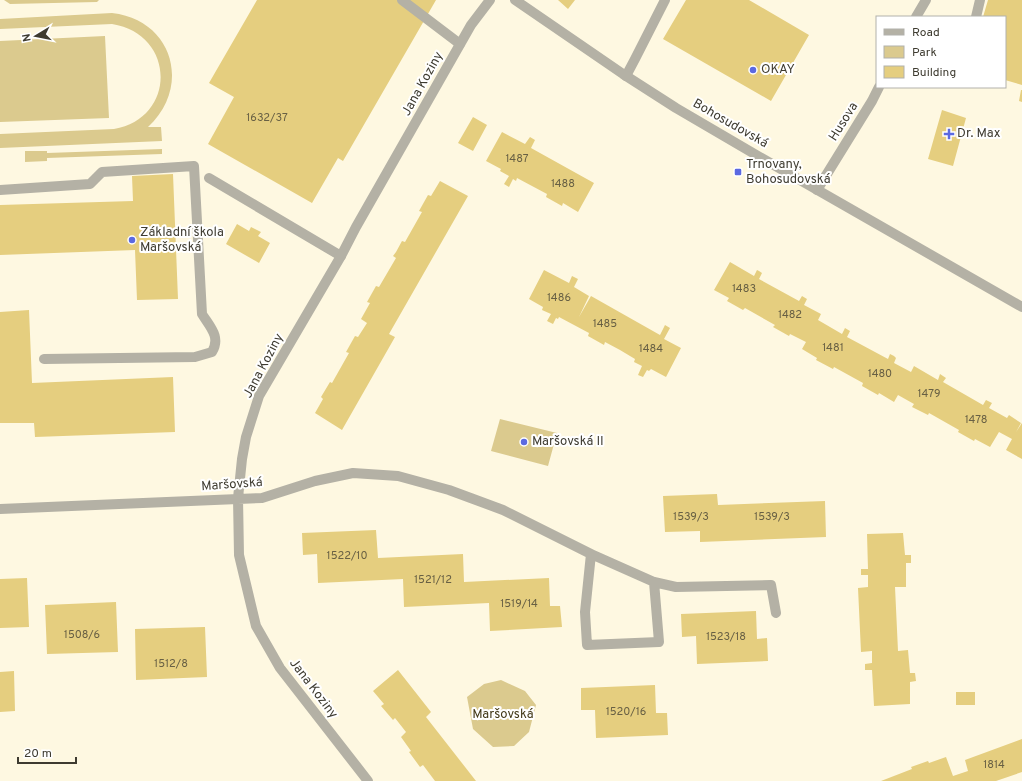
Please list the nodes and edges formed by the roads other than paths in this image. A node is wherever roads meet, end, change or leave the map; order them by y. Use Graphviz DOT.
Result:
graph roads {
  1 [pos="402,0"];
  2 [pos="490,0"];
  3 [pos="514,0"];
  4 [pos="664,0"];
  5 [pos="926,0"];
  6 [pos="980,0"];
  7 [pos="917,16"];
  8 [pos="976,16"];
  9 [pos="460,44"];
  10 [pos="626,76"];
  11 [pos="879,88"];
  12 [pos="209,178"];
  13 [pos="0,190"];
  14 [pos="817,190"];
  15 [pos="341,256"];
  16 [pos="1022,307"];
  17 [pos="44,359"];
  18 [pos="238,498"];
  19 [pos="0,509"];
  20 [pos="591,554"];
  21 [pos="654,582"];
  22 [pos="776,613"];
  23 [pos="368,781"];
  1 -- 9 [label="street"];
  2 -- 9 [label="street, Jana Koziny"];
  3 -- 10 [label="street, Bohosudovská"];
  4 -- 10 [label="street"];
  5 -- 7 [label="street"];
  6 -- 8 [label="street"];
  9 -- 15 [label="street, Jana Koziny"];
  10 -- 14 [label="street, Bohosudovská"];
  11 -- 14 [label="street, Husova"];
  12 -- 15 [label="street"];
  13 -- 17 [label="street"];
  14 -- 16 [label="street, Bohosudovská"];
  15 -- 18 [label="street, Jana Koziny"];
  18 -- 19 [label="street, Maršovská"];
  18 -- 20 [label="street, Maršovská"];
  18 -- 23 [label="street, Jana Koziny"];
  20 -- 21 [label="street, Maršovská"];
  20 -- 21 [label="street"];
  21 -- 22 [label="street, Maršovská"];
}
